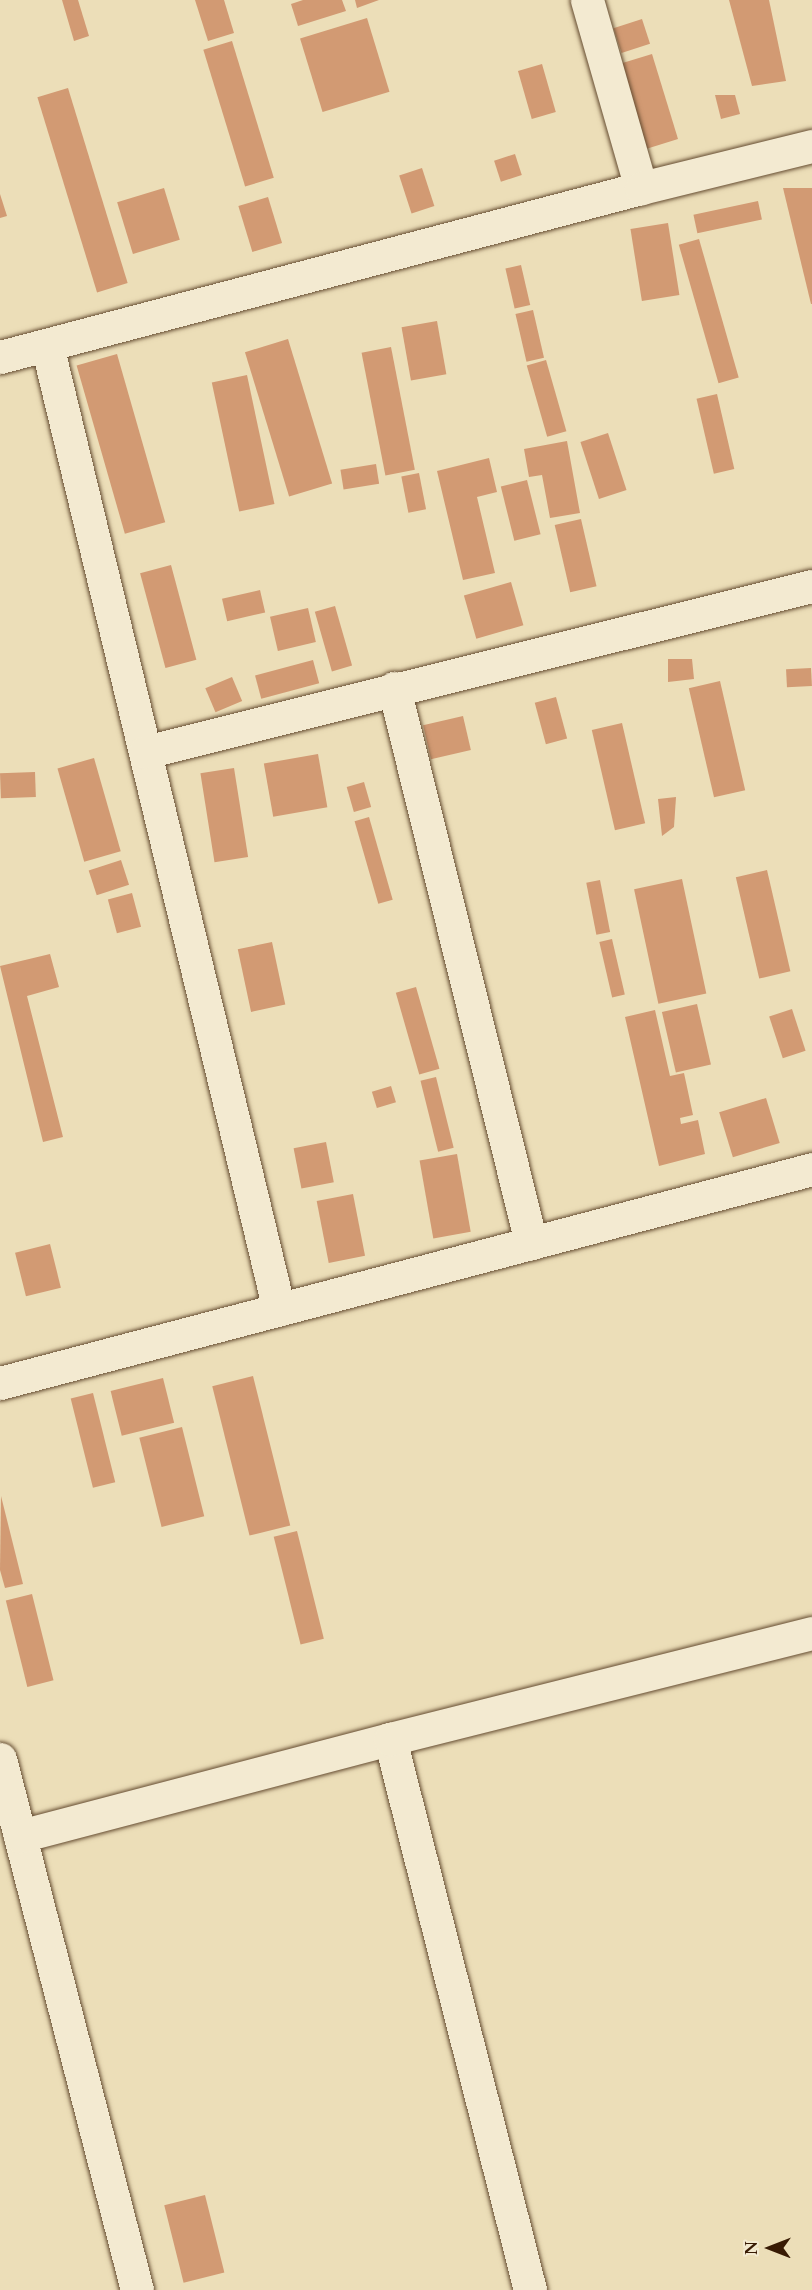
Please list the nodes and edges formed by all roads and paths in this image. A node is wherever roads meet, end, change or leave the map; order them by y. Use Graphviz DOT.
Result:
graph roads {
  1 [pos="587,0"];
  2 [pos="812,146"];
  3 [pos="641,188"];
  4 [pos="47,345"];
  5 [pos="0,357"];
  6 [pos="812,586"];
  7 [pos="394,688"];
  8 [pos="145,752"];
  9 [pos="812,1169"];
  10 [pos="531,1243"];
  11 [pos="279,1310"];
  12 [pos="0,1383"];
  13 [pos="812,1633"];
  14 [pos="390,1738"];
  15 [pos="0,1759"];
  16 [pos="20,1836"];
  17 [pos="137,2290"];
  18 [pos="530,2290"];
  1 -- 3 [label="street"];
  2 -- 3 [label="street"];
  3 -- 4 [label="street"];
  4 -- 5 [label="street"];
  4 -- 8 [label="street"];
  6 -- 7 [label="street"];
  7 -- 8 [label="street"];
  7 -- 10 [label="street"];
  8 -- 11 [label="street"];
  9 -- 10 [label="street"];
  10 -- 11 [label="street"];
  11 -- 12 [label="street"];
  13 -- 14 [label="street"];
  14 -- 16 [label="street"];
  14 -- 18 [label="street"];
  15 -- 16 [label="street"];
  16 -- 17 [label="street"];
}
